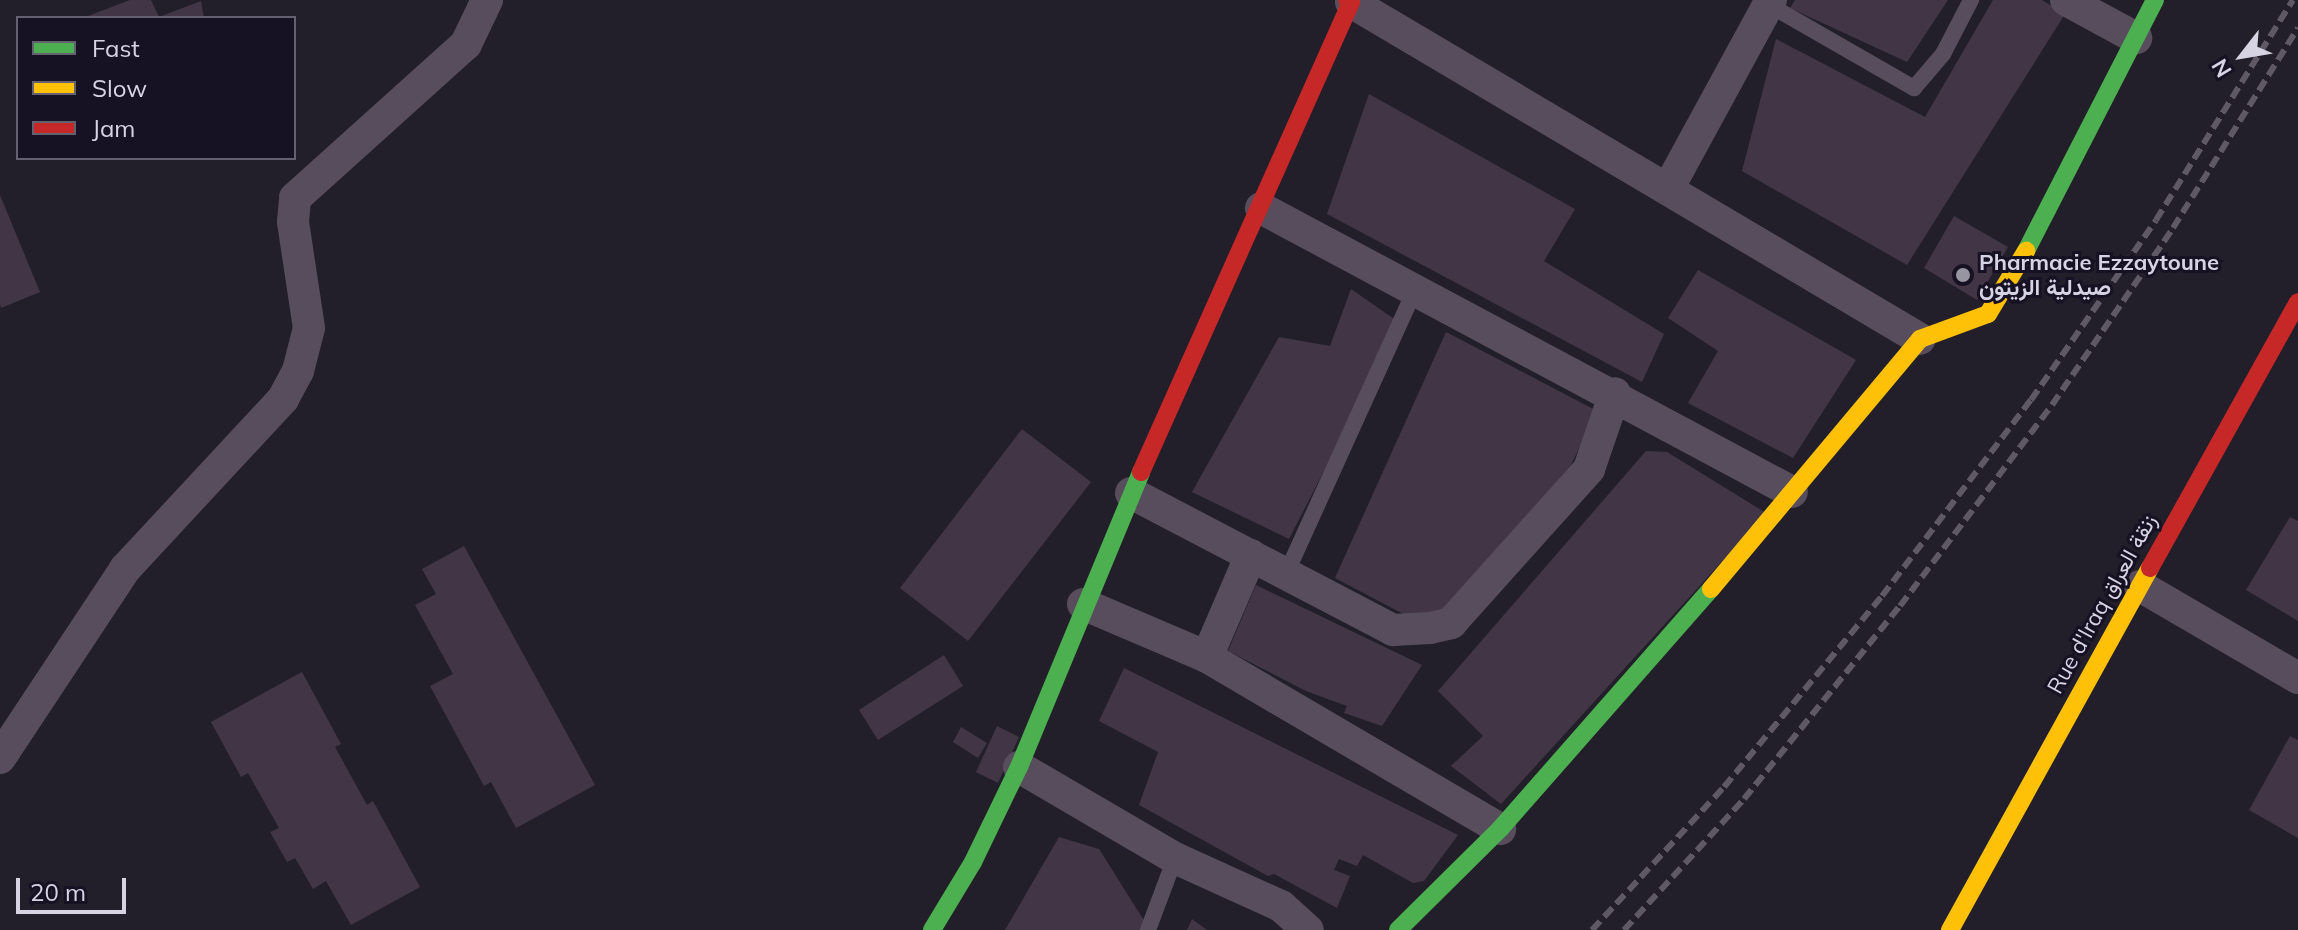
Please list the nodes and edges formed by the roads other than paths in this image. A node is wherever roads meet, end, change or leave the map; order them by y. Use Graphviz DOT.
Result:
graph roads {
  1 [pos="487,0"];
  2 [pos="1971,0"];
  3 [pos="2066,0"];
  4 [pos="2155,0"];
  5 [pos="1767,1"];
  6 [pos="1366,5"];
  7 [pos="2136,38"];
  8 [pos="1669,187"];
  9 [pos="1261,208"];
  10 [pos="1415,289"];
  11 [pos="2298,302"];
  12 [pos="1920,339"];
  13 [pos="1615,393"];
  14 [pos="1792,492"];
  15 [pos="1131,493"];
  16 [pos="1251,555"];
  17 [pos="1286,574"];
  18 [pos="2140,586"];
  19 [pos="1083,604"];
  20 [pos="1207,657"];
  21 [pos="2298,678"];
  22 [pos="0,758"];
  23 [pos="1019,767"];
  24 [pos="1500,829"];
  25 [pos="1175,858"];
  26 [pos="932,930"];
  27 [pos="1148,930"];
  28 [pos="1308,930"];
  29 [pos="1398,930"];
  30 [pos="1950,930"];
  1 -- 22 [label="street"];
  2 -- 5 [label="lane"];
  3 -- 7 [label="street"];
  4 -- 7 [label="street"];
  5 -- 8 [label="street"];
  6 -- 8 [label="street"];
  6 -- 9 [label="street"];
  7 -- 12 [label="street"];
  8 -- 12 [label="street"];
  9 -- 10 [label="street"];
  9 -- 15 [label="street"];
  10 -- 13 [label="street"];
  10 -- 17 [label="lane"];
  11 -- 18 [label="street, Rue d'Iraq زنقة العراق"];
  12 -- 14 [label="street"];
  13 -- 14 [label="street"];
  13 -- 17 [label="street"];
  14 -- 24 [label="street"];
  15 -- 16 [label="street"];
  15 -- 19 [label="street"];
  16 -- 17 [label="street"];
  16 -- 20 [label="street"];
  18 -- 21 [label="street"];
  18 -- 30 [label="street, Rue d'Iraq زنقة العراق"];
  19 -- 20 [label="street"];
  19 -- 23 [label="street"];
  20 -- 24 [label="street"];
  23 -- 25 [label="street"];
  23 -- 26 [label="street"];
  24 -- 29 [label="street"];
  25 -- 27 [label="lane"];
  25 -- 28 [label="street"];
}
